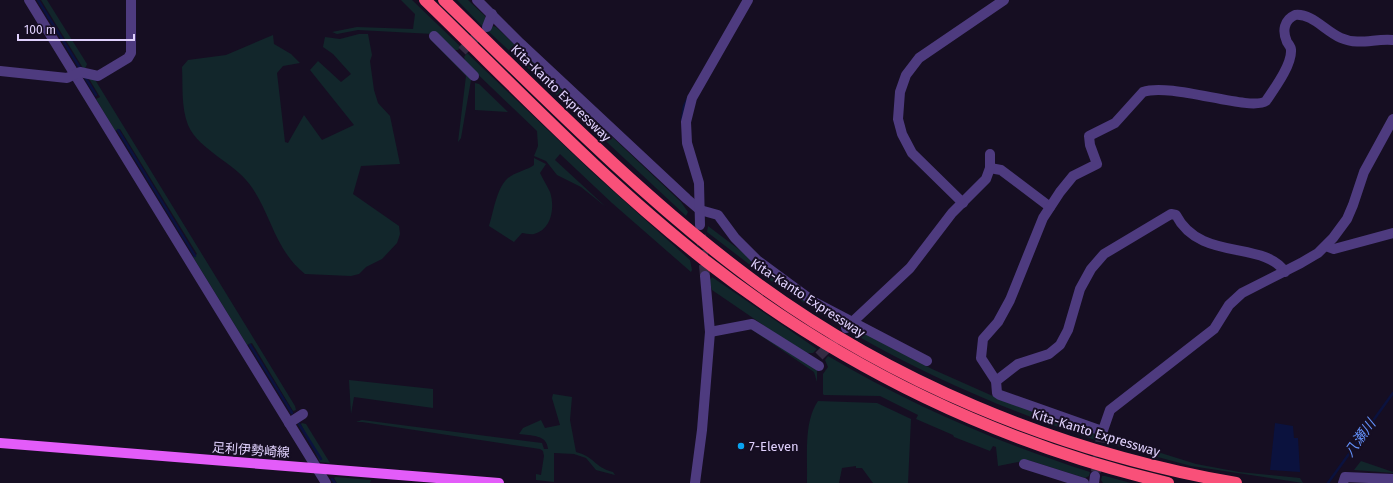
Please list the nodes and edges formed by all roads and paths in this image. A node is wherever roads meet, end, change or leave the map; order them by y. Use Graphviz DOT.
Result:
graph roads {
  1 [pos="29,0"];
  2 [pos="131,0"];
  3 [pos="425,0"];
  4 [pos="444,0"];
  5 [pos="477,0"];
  6 [pos="748,0"];
  7 [pos="1004,0"];
  8 [pos="492,14"];
  9 [pos="486,27"];
  10 [pos="434,36"];
  11 [pos="1393,40"];
  12 [pos="0,71"];
  13 [pos="76,75"];
  14 [pos="474,76"];
  15 [pos="1393,119"];
  16 [pos="990,154"];
  17 [pos="990,168"];
  18 [pos="963,203"];
  19 [pos="1050,207"];
  20 [pos="700,210"];
  21 [pos="700,225"];
  22 [pos="1393,233"];
  23 [pos="1326,246"];
  24 [pos="1285,272"];
  25 [pos="705,276"];
  26 [pos="850,326"];
  27 [pos="710,332"];
  28 [pos="817,361"];
  29 [pos="927,361"];
  30 [pos="996,381"];
  31 [pos="303,414"];
  32 [pos="289,423"];
  33 [pos="0,443"];
  34 [pos="1024,464"];
  35 [pos="317,468"];
  36 [pos="1393,479"];
  37 [pos="326,483"];
  38 [pos="499,483"];
  39 [pos="695,483"];
  40 [pos="1084,483"];
  41 [pos="1168,483"];
  42 [pos="1236,483"];
  43 [pos="1343,483"];
  1 -- 13 [label="street"];
  2 -- 13 [label="street"];
  3 -- 41 [label="highway"];
  4 -- 42 [label="highway, Kita-Kanto Expressway"];
  5 -- 8 [label="street"];
  6 -- 20 [label="street"];
  7 -- 18 [label="street"];
  8 -- 9 [label="street"];
  8 -- 20 [label="street"];
  10 -- 14 [label="street"];
  11 -- 19 [label="street"];
  12 -- 13 [label="street"];
  13 -- 32 [label="street"];
  15 -- 23 [label="street"];
  16 -- 17 [label="street"];
  17 -- 18 [label="street"];
  17 -- 19 [label="street"];
  18 -- 26 [label="street"];
  19 -- 30 [label="street"];
  20 -- 21 [label="street"];
  20 -- 26 [label="street"];
  22 -- 23 [label="street"];
  23 -- 24 [label="street"];
  24 -- 30 [label="street"];
  24 -- 30 [label="street"];
  25 -- 27 [label="street"];
  26 -- 29 [label="street"];
  27 -- 28 [label="street"];
  27 -- 39 [label="street"];
  31 -- 32 [label="street"];
  32 -- 35 [label="street"];
  33 -- 35 [label="main road, 足利伊勢崎線"];
  34 -- 40 [label="street"];
  35 -- 37 [label="street"];
  35 -- 38 [label="main road, 足利伊勢崎線"];
  36 -- 43 [label="street"];
}
